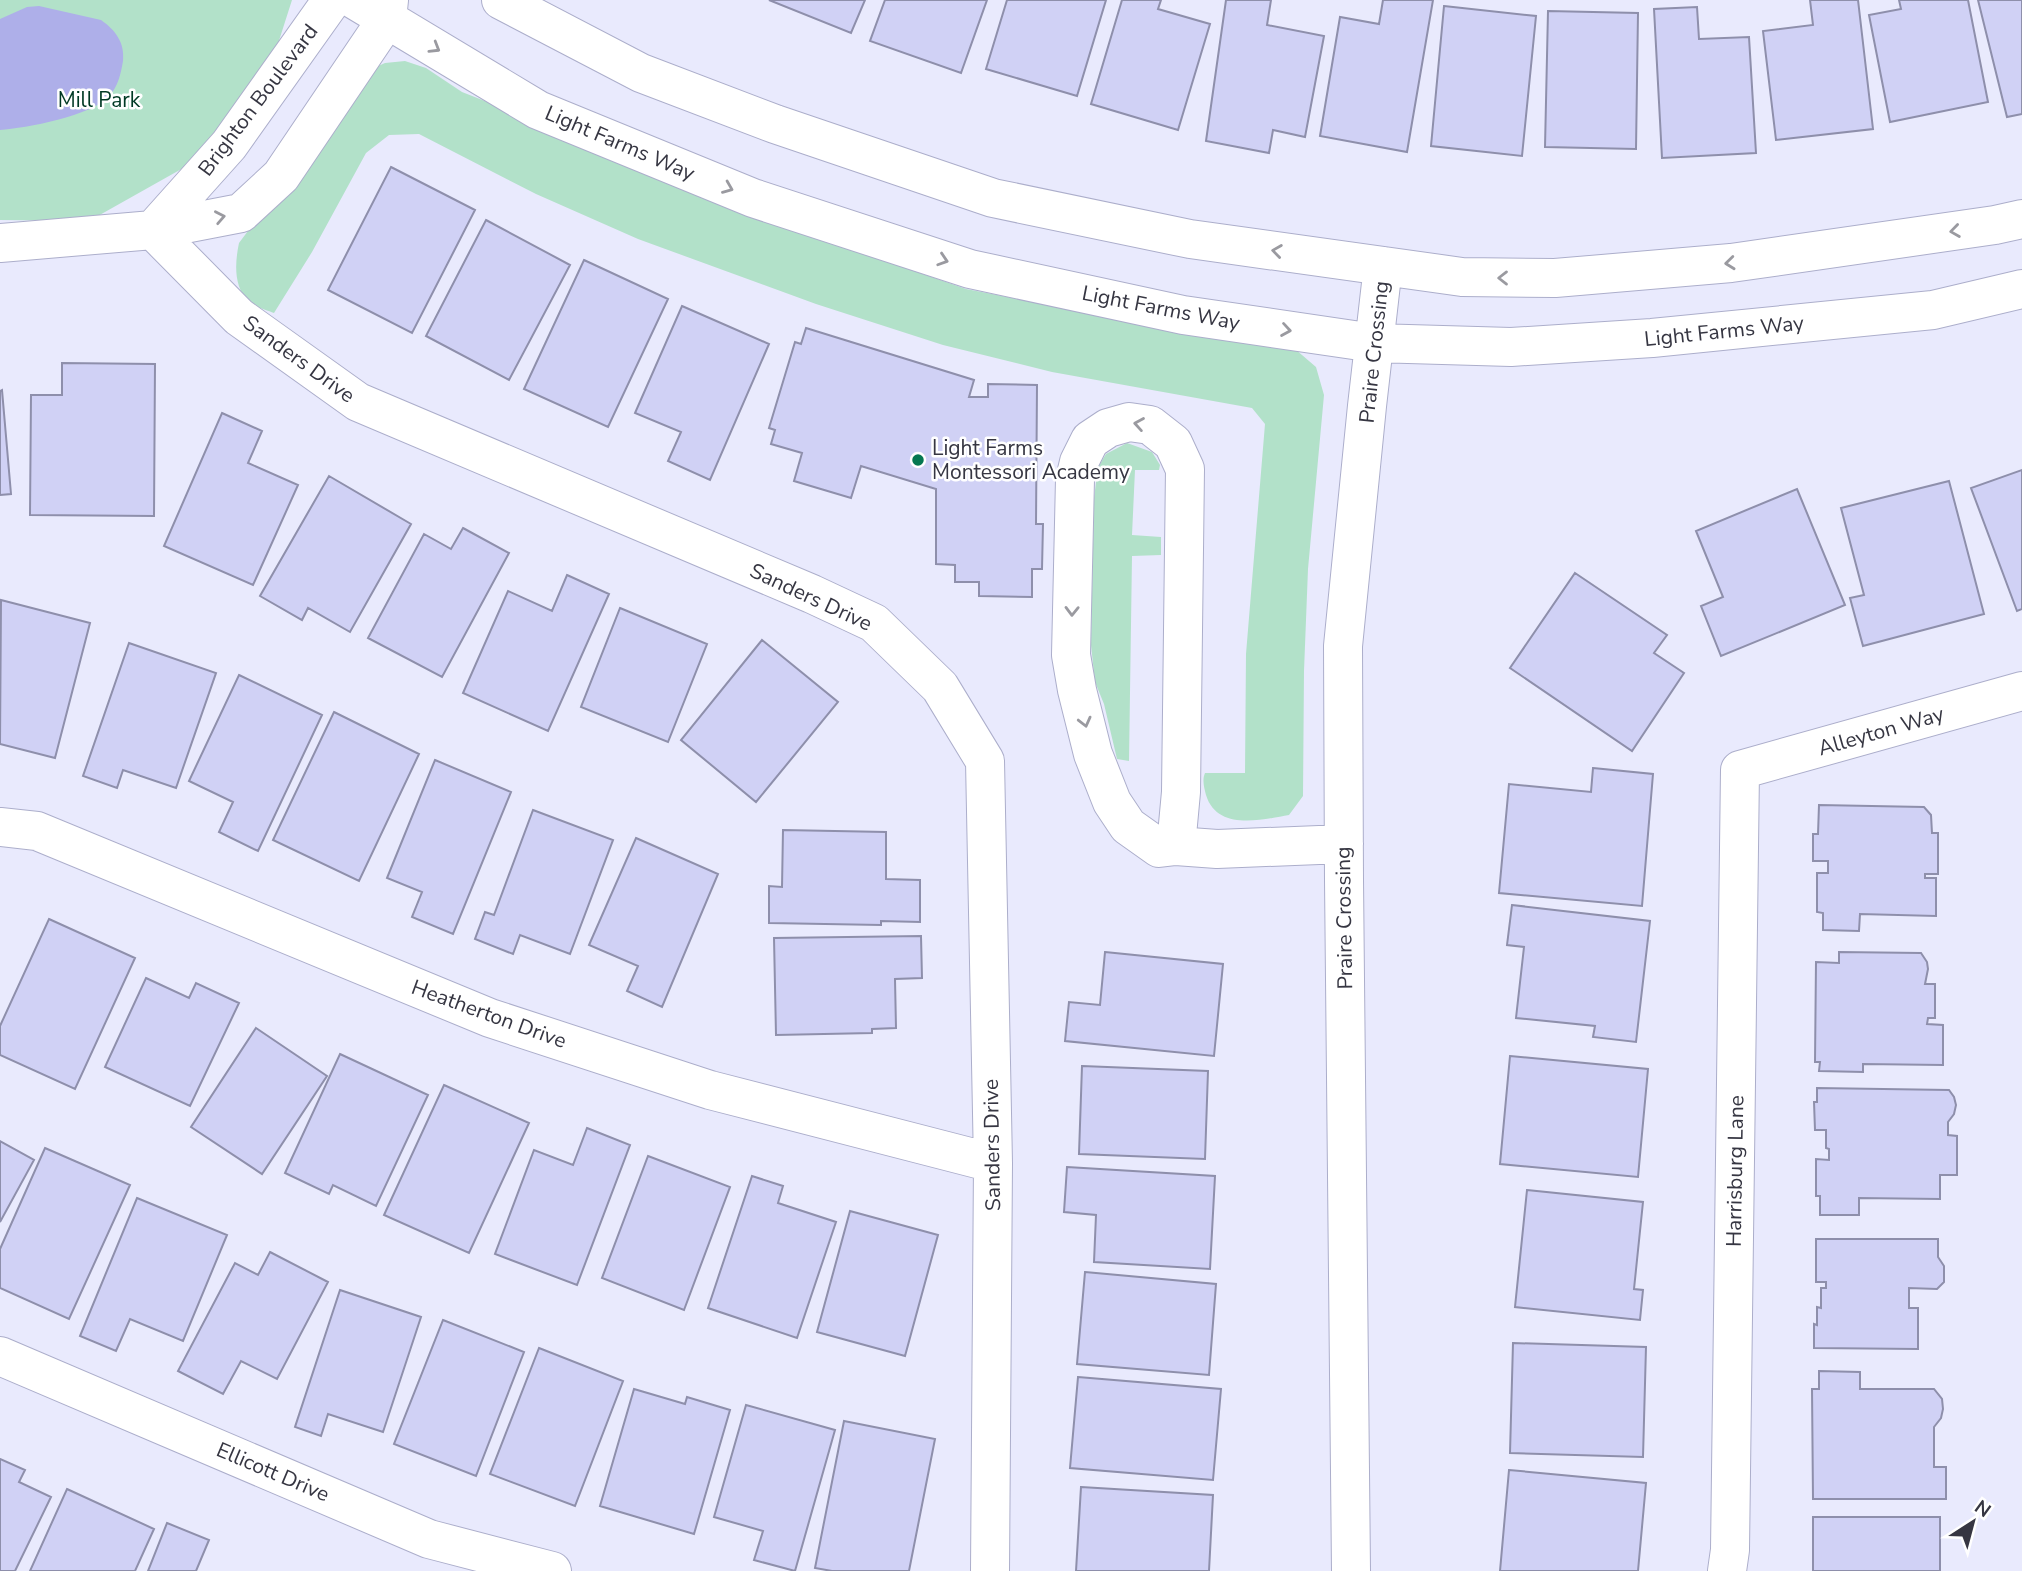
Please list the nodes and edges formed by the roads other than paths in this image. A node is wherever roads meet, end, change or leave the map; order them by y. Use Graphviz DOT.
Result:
graph roads {
  1 [pos="332,0"];
  2 [pos="355,0"];
  3 [pos="501,0"];
  4 [pos="388,10"];
  5 [pos="2022,219"];
  6 [pos="153,230"];
  7 [pos="0,243"];
  8 [pos="1383,266"];
  9 [pos="2022,289"];
  10 [pos="1374,343"];
  11 [pos="2022,691"];
  12 [pos="1740,770"];
  13 [pos="0,827"];
  14 [pos="1344,844"];
  15 [pos="1176,846"];
  16 [pos="993,1163"];
  17 [pos="0,1356"];
  18 [pos="423,1555"];
  19 [pos="552,1571"];
  20 [pos="990,1571"];
  21 [pos="1351,1571"];
  22 [pos="1727,1571"];
  1 -- 6 [label="street, Brighton Boulevard"];
  2 -- 4 [label="street, Light Farms Way"];
  8 -- 3 [label="street, one-way"];
  6 -- 4 [label="street, one-way"];
  4 -- 10 [label="street, Light Farms Way, one-way"];
  5 -- 8 [label="street, one-way"];
  6 -- 7 [label="street"];
  6 -- 16 [label="street, Sanders Drive"];
  8 -- 10 [label="street, Praire Crossing"];
  9 -- 10 [label="street, Light Farms Way"];
  10 -- 14 [label="street, Praire Crossing"];
  11 -- 12 [label="street, Alleyton Way"];
  12 -- 22 [label="street, Harrisburg Lane"];
  13 -- 16 [label="street, Heatherton Drive"];
  14 -- 15 [label="street"];
  14 -- 21 [label="street, Praire Crossing"];
  15 -- 15 [label="street, one-way"];
  16 -- 20 [label="street, Sanders Drive"];
  17 -- 18 [label="street, Ellicott Drive"];
  18 -- 19 [label="street, Ellicott Drive"];
}
